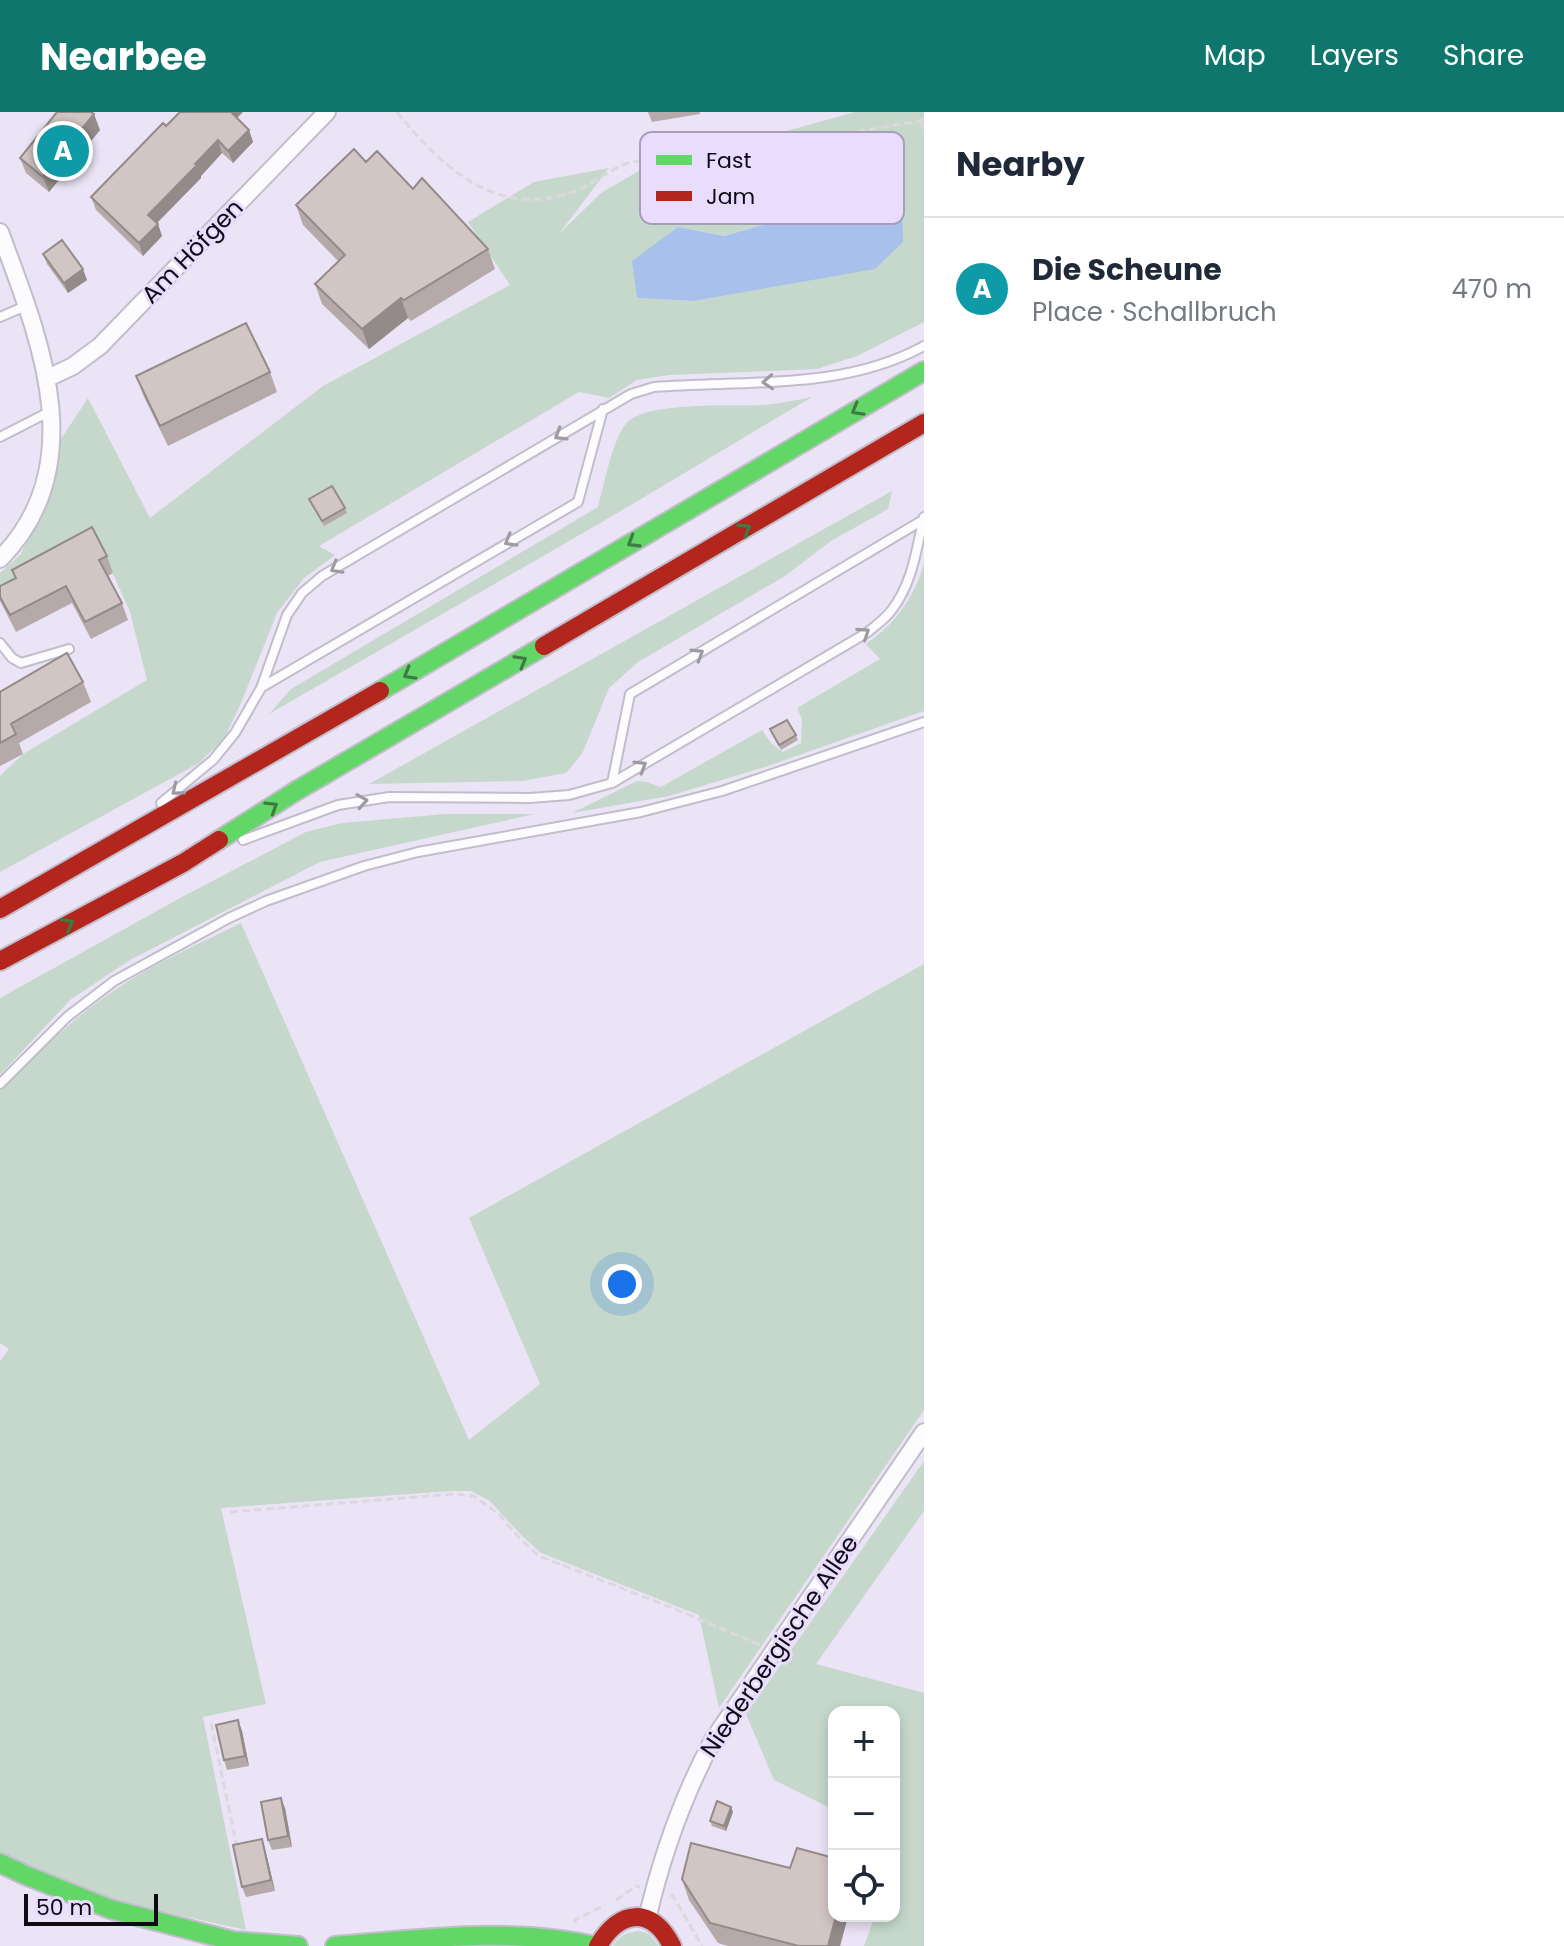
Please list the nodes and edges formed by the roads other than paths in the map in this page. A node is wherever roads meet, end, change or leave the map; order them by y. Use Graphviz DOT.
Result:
graph roads {
  1 [pos="327,112"];
  2 [pos="0,232"];
  3 [pos="28,305"];
  4 [pos="0,317"];
  5 [pos="924,346"];
  6 [pos="924,371"];
  7 [pos="48,378"];
  8 [pos="603,409"];
  9 [pos="52,411"];
  10 [pos="924,423"];
  11 [pos="0,437"];
  12 [pos="924,518"];
  13 [pos="0,559"];
  14 [pos="0,643"];
  15 [pos="69,649"];
  16 [pos="261,688"];
  17 [pos="924,722"];
  18 [pos="612,783"];
  19 [pos="240,841"];
  20 [pos="226,846"];
  21 [pos="106,850"];
  22 [pos="183,863"];
  23 [pos="0,909"];
  24 [pos="0,961"];
  25 [pos="0,1084"];
  26 [pos="924,1432"];
  27 [pos="0,1863"];
  28 [pos="647,1919"];
  29 [pos="452,1941"];
  30 [pos="298,1946"];
  31 [pos="335,1946"];
  32 [pos="597,1946"];
  33 [pos="672,1946"];
  1 -- 7 [label="street, Am Höfgen"];
  2 -- 3 [label="street"];
  3 -- 4 [label="lane"];
  3 -- 7 [label="street"];
  5 -- 8 [label="lane, one-way"];
  6 -- 21 [label="main road, one-way"];
  7 -- 9 [label="street"];
  8 -- 16 [label="lane, one-way"];
  8 -- 16 [label="lane, one-way"];
  9 -- 11 [label="lane"];
  9 -- 13 [label="street"];
  22 -- 10 [label="main road, one-way"];
  18 -- 12 [label="lane, one-way"];
  18 -- 12 [label="lane, one-way"];
  14 -- 15 [label="lane"];
  16 -- 21 [label="lane, one-way"];
  17 -- 25 [label="lane"];
  19 -- 18 [label="lane, one-way"];
  20 -- 22 [label="lane"];
  21 -- 23 [label="main road"];
  24 -- 22 [label="main road, one-way"];
  26 -- 28 [label="street, Niederbergische Allee"];
  27 -- 30 [label="main road"];
  28 -- 32 [label="main road"];
  28 -- 33 [label="main road"];
  29 -- 31 [label="main road"];
  29 -- 32 [label="main road"];
}
